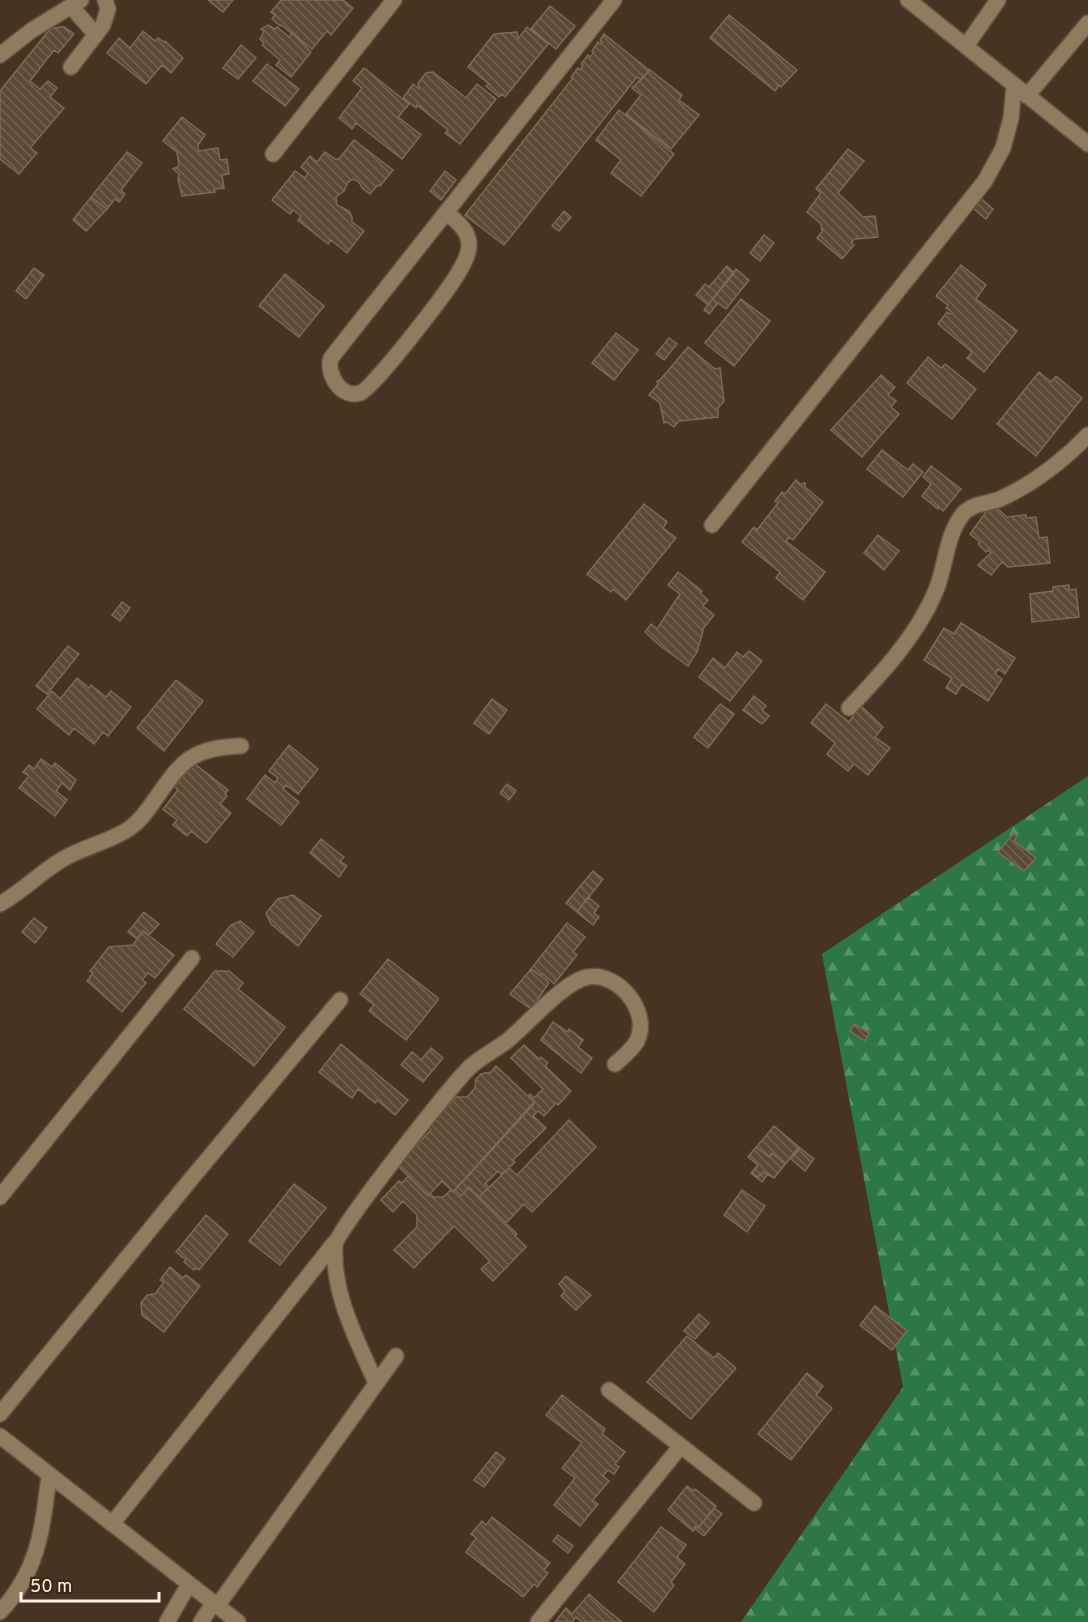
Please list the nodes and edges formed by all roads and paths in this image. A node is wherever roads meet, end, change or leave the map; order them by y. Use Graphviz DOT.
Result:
graph roads {
  1 [pos="105,0"];
  2 [pos="394,0"];
  3 [pos="615,0"];
  4 [pos="908,0"];
  5 [pos="999,0"];
  6 [pos="76,3"];
  7 [pos="1088,22"];
  8 [pos="96,35"];
  9 [pos="966,46"];
  10 [pos="0,55"];
  11 [pos="71,67"];
  12 [pos="1014,86"];
  13 [pos="1027,96"];
  14 [pos="1088,144"];
  15 [pos="273,154"];
  16 [pos="446,212"];
  17 [pos="1088,435"];
  18 [pos="712,525"];
  19 [pos="849,708"];
  20 [pos="241,746"];
  21 [pos="0,904"];
  22 [pos="192,958"];
  23 [pos="340,1000"];
  24 [pos="615,1064"];
  25 [pos="0,1197"];
  26 [pos="335,1242"];
  27 [pos="396,1356"];
  28 [pos="376,1383"];
  29 [pos="609,1390"];
  30 [pos="0,1414"];
  31 [pos="0,1436"];
  32 [pos="680,1447"];
  33 [pos="49,1476"];
  34 [pos="754,1503"];
  35 [pos="112,1524"];
  36 [pos="189,1584"];
  37 [pos="216,1604"];
  38 [pos="0,1612"];
  39 [pos="167,1622"];
  40 [pos="201,1622"];
  41 [pos="238,1622"];
  42 [pos="538,1622"];
  1 -- 8 [label="street"];
  2 -- 15 [label="street"];
  3 -- 16 [label="street"];
  4 -- 9 [label="street"];
  5 -- 9 [label="street"];
  6 -- 8 [label="street"];
  6 -- 10 [label="street"];
  7 -- 13 [label="street"];
  8 -- 11 [label="street"];
  9 -- 12 [label="street"];
  12 -- 13 [label="street"];
  12 -- 18 [label="street"];
  13 -- 14 [label="street"];
  16 -- 16 [label="street"];
  17 -- 19 [label="street"];
  20 -- 21 [label="street"];
  22 -- 25 [label="street"];
  23 -- 30 [label="street"];
  24 -- 26 [label="street"];
  26 -- 28 [label="street"];
  26 -- 35 [label="street"];
  27 -- 28 [label="street"];
  28 -- 37 [label="street"];
  29 -- 32 [label="street"];
  31 -- 33 [label="street"];
  32 -- 34 [label="street"];
  32 -- 42 [label="street"];
  33 -- 35 [label="street"];
  33 -- 38 [label="street"];
  35 -- 36 [label="street"];
  36 -- 37 [label="street"];
  36 -- 39 [label="street"];
  37 -- 40 [label="street"];
  37 -- 41 [label="street"];
}
